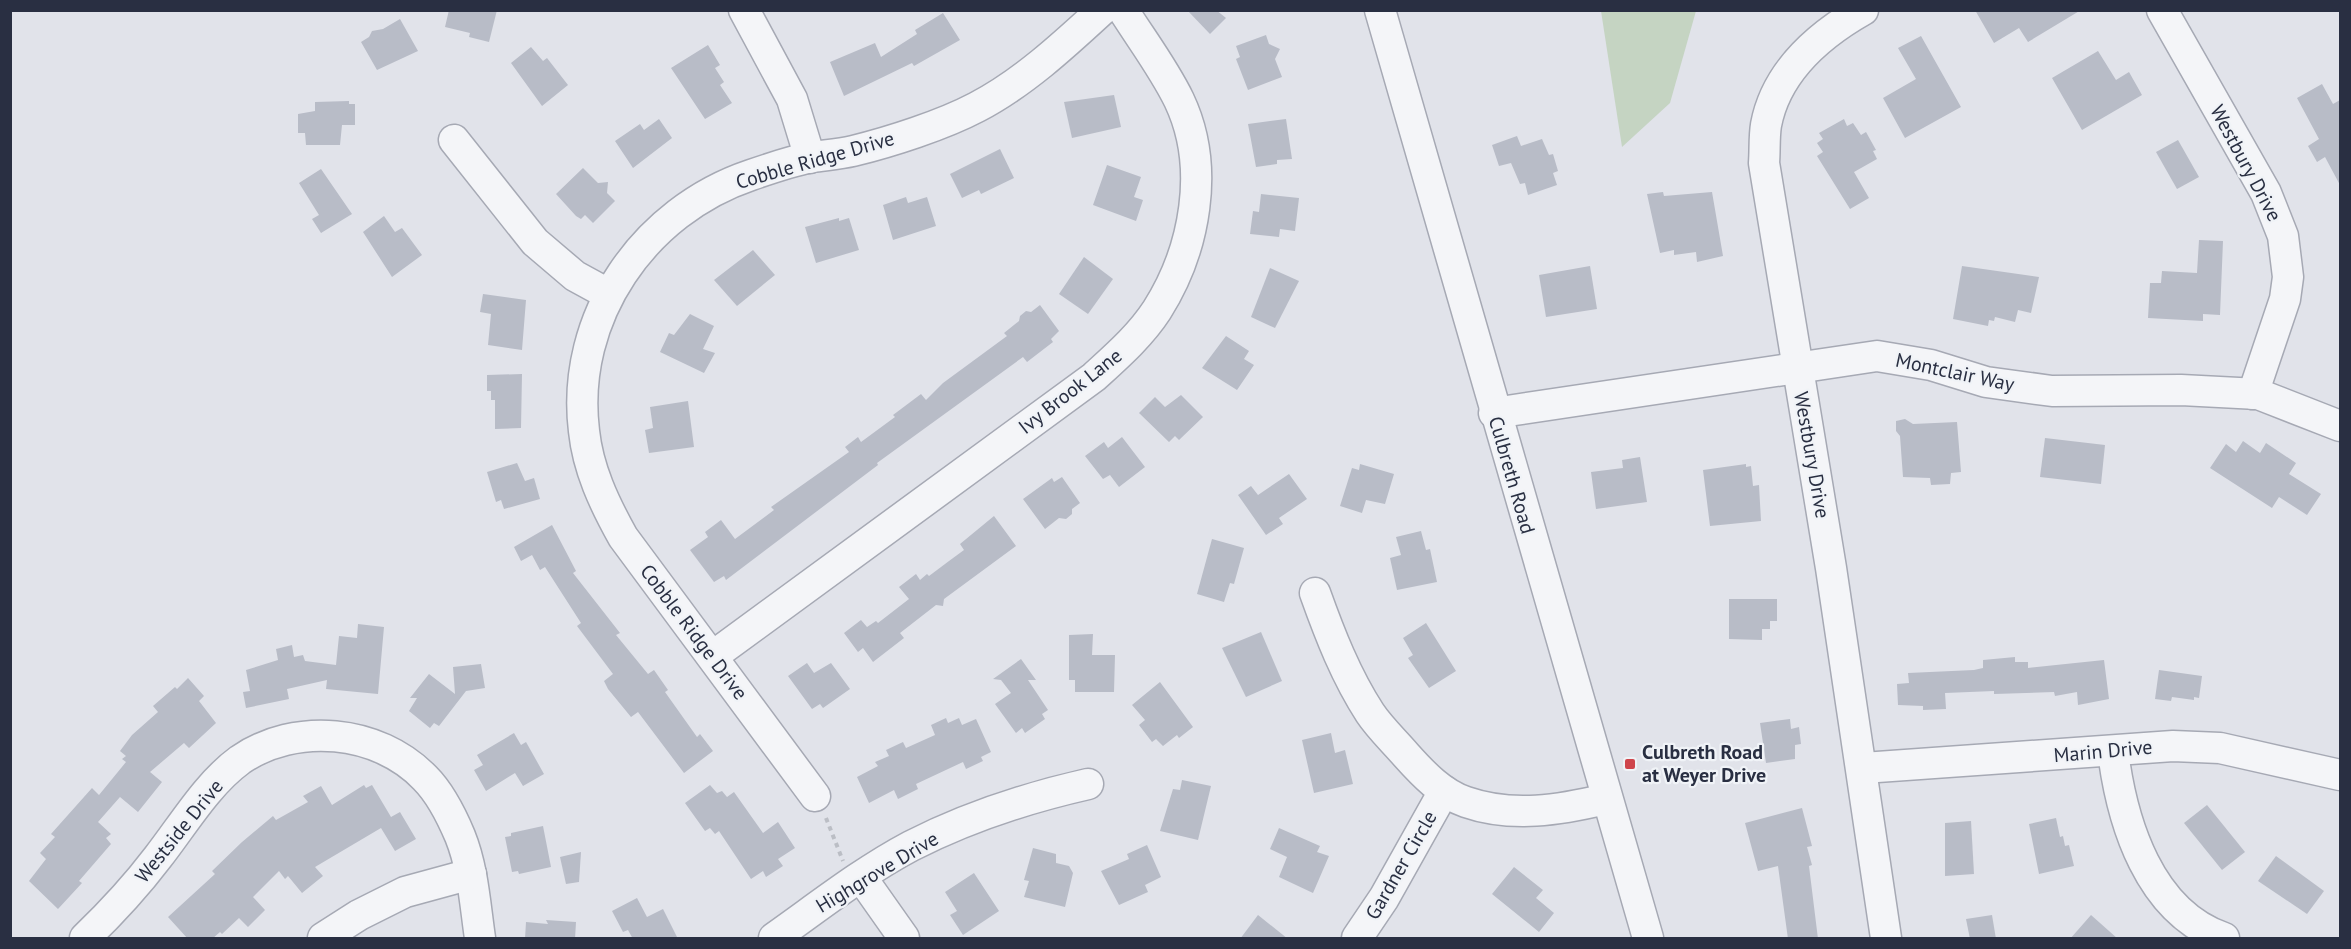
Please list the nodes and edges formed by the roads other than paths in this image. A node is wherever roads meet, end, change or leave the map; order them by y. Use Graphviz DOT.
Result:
graph roads {
  1 [pos="744,10"];
  2 [pos="1102,10"];
  3 [pos="1123,10"];
  4 [pos="1380,10"];
  5 [pos="1863,10"];
  6 [pos="2162,10"];
  7 [pos="454,140"];
  8 [pos="810,158"];
  9 [pos="608,294"];
  10 [pos="1797,366"];
  11 [pos="2253,394"];
  12 [pos="1494,413"];
  13 [pos="2340,426"];
  14 [pos="1315,593"];
  15 [pos="713,656"];
  16 [pos="2113,752"];
  17 [pos="1863,768"];
  18 [pos="2340,775"];
  19 [pos="1088,784"];
  20 [pos="1444,791"];
  21 [pos="815,796"];
  22 [pos="1606,799"];
  23 [pos="853,871"];
  24 [pos="471,874"];
  25 [pos="85,939"];
  26 [pos="323,939"];
  27 [pos="480,939"];
  28 [pos="774,939"];
  29 [pos="904,939"];
  30 [pos="1357,939"];
  31 [pos="1648,939"];
  32 [pos="1886,939"];
  33 [pos="2224,939"];
  1 -- 8 [label="street"];
  2 -- 8 [label="street, Cobble Ridge Drive"];
  3 -- 15 [label="street, Ivy Brook Lane"];
  4 -- 12 [label="street, Culbreth Road"];
  5 -- 10 [label="street, Westbury Drive"];
  6 -- 11 [label="street, Westbury Drive"];
  7 -- 9 [label="street"];
  8 -- 9 [label="street, Cobble Ridge Drive"];
  9 -- 15 [label="street, Cobble Ridge Drive"];
  10 -- 11 [label="street, Montclair Way"];
  10 -- 12 [label="street, Montclair Way"];
  10 -- 17 [label="street, Westbury Drive"];
  11 -- 13 [label="street, Montclair Way"];
  12 -- 22 [label="street, Culbreth Road"];
  14 -- 20 [label="street"];
  15 -- 21 [label="street, Cobble Ridge Drive"];
  16 -- 17 [label="street, Marin Drive"];
  16 -- 18 [label="street, Marin Drive"];
  16 -- 33 [label="street"];
  17 -- 32 [label="street, Westbury Drive"];
  19 -- 23 [label="street, Highgrove Drive"];
  20 -- 22 [label="street"];
  20 -- 30 [label="street, Gardner Circle"];
  22 -- 31 [label="street, Culbreth Road"];
  23 -- 28 [label="street, Highgrove Drive"];
  23 -- 29 [label="street"];
  24 -- 25 [label="street, Westside Drive"];
  24 -- 26 [label="street"];
  24 -- 27 [label="street, Westside Drive"];
}
